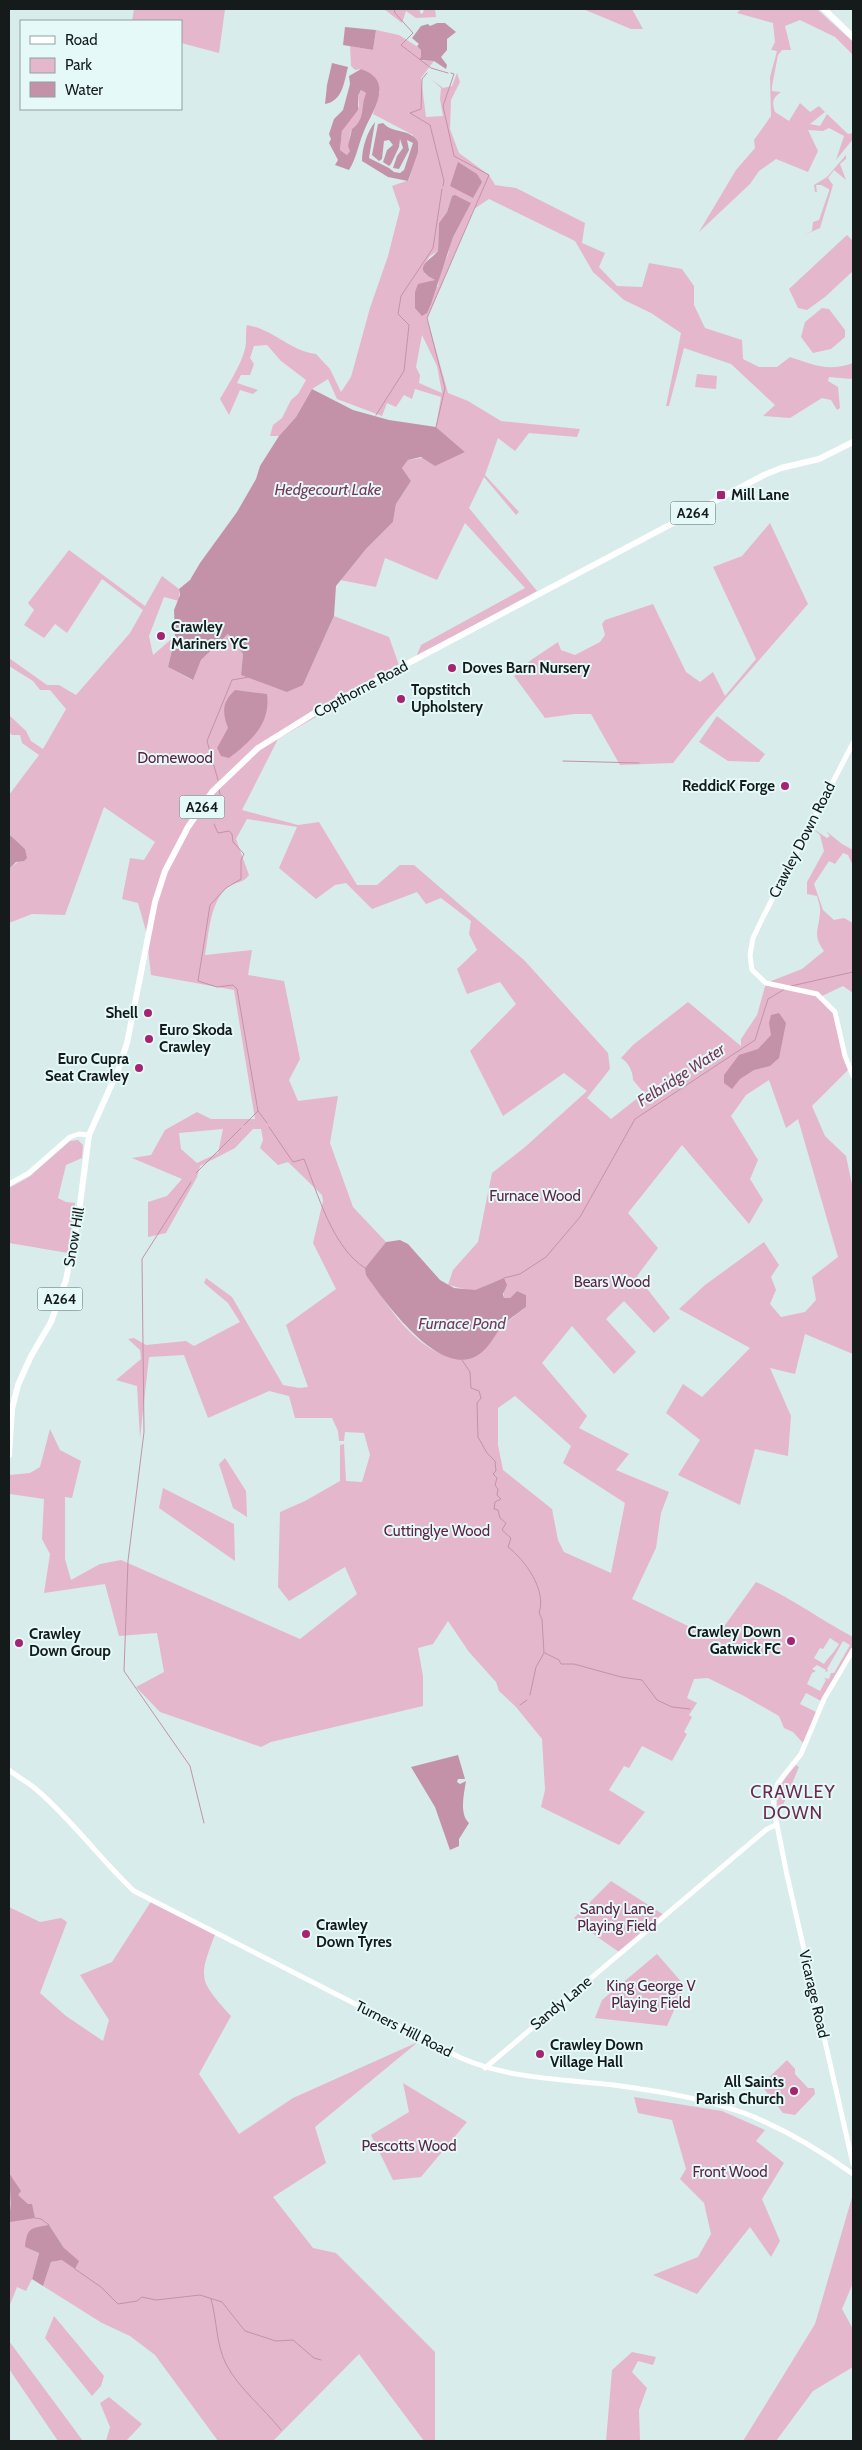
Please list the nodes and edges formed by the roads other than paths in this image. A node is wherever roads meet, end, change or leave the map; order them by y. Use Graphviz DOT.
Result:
graph roads {
  1 [pos="824,9"];
  2 [pos="853,37"];
  3 [pos="853,442"];
  4 [pos="853,743"];
  5 [pos="853,1076"];
  6 [pos="89,1135"];
  7 [pos="9,1184"];
  8 [pos="9,1455"];
  9 [pos="853,1650"];
  10 [pos="9,1770"];
  11 [pos="776,1825"];
  12 [pos="484,2068"];
  13 [pos="853,2164"];
  14 [pos="853,2174"];
  1 -- 2 [label="highway"];
  3 -- 6 [label="highway, Copthorne Road / A264"];
  4 -- 5 [label="street, Crawley Down Road"];
  6 -- 7 [label="street"];
  6 -- 8 [label="highway, Snow Hill / A264"];
  9 -- 11 [label="street, Vicarage Road"];
  10 -- 12 [label="street, Turners Hill Road"];
  11 -- 12 [label="street, Sandy Lane"];
  11 -- 13 [label="street, Vicarage Road"];
  12 -- 14 [label="street, Turners Hill Road"];
}
